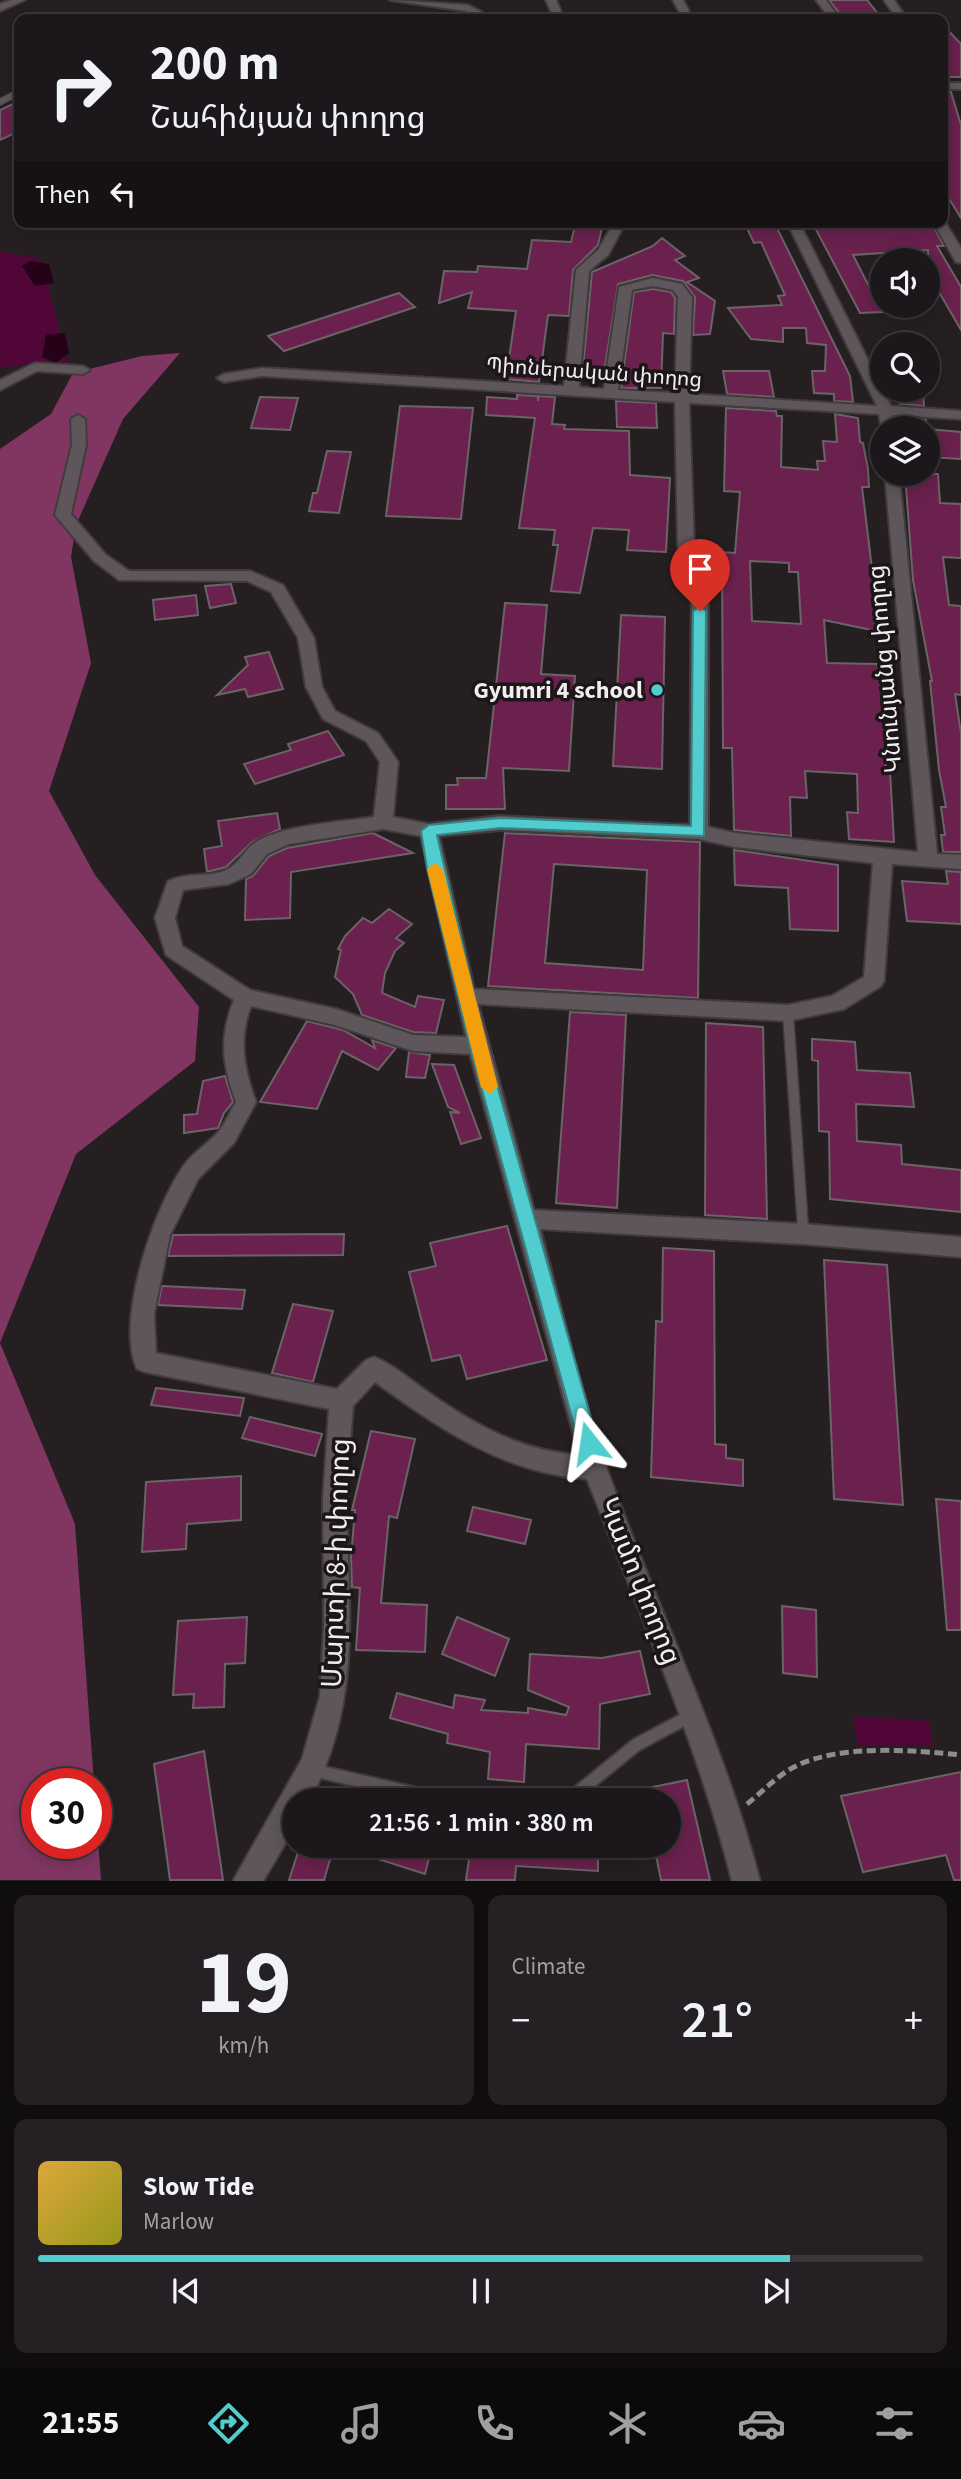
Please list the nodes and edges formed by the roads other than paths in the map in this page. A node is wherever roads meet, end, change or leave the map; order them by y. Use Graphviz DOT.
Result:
graph roads {
  1 [pos="20,0"];
  2 [pos="396,0"];
  3 [pos="420,2"];
  4 [pos="0,8"];
  5 [pos="480,14"];
  6 [pos="616,228"];
  7 [pos="796,228"];
  8 [pos="943,228"];
  9 [pos="961,259"];
  10 [pos="83,370"];
  11 [pos="224,378"];
  12 [pos="0,386"];
  13 [pos="571,392"];
  14 [pos="610,394"];
  15 [pos="682,399"];
  16 [pos="886,410"];
  17 [pos="961,415"];
  18 [pos="886,416"];
  19 [pos="78,419"];
  20 [pos="892,486"];
  21 [pos="383,822"];
  22 [pos="429,831"];
  23 [pos="699,832"];
  24 [pos="883,857"];
  25 [pos="928,860"];
  26 [pos="961,862"];
  27 [pos="466,996"];
  28 [pos="246,997"];
  29 [pos="788,1013"];
  30 [pos="478,1046"];
  31 [pos="528,1219"];
  32 [pos="803,1234"];
  33 [pos="959,1246"];
  34 [pos="341,1401"];
  35 [pos="595,1468"];
  36 [pos="693,1714"];
  37 [pos="310,1769"];
  38 [pos="301,1788"];
  39 [pos="392,1788"];
  40 [pos="583,1788"];
  41 [pos="282,1823"];
  42 [pos="247,1881"];
  43 [pos="746,1881"];
  1 -- 4 [label="street"];
  2 -- 3 [label="street"];
  3 -- 5 [label="street"];
  6 -- 13 [label="street"];
  7 -- 16 [label="street"];
  8 -- 9 [label="street"];
  10 -- 12 [label="street"];
  11 -- 13 [label="street, Պիոներական փողոց"];
  13 -- 14 [label="street, Պիոներական փողոց"];
  14 -- 15 [label="street, Պիոներական փողոց"];
  14 -- 15 [label="street"];
  15 -- 16 [label="street, Պիոներական փողոց"];
  15 -- 23 [label="street"];
  16 -- 17 [label="street, Պիոներական փողոց"];
  16 -- 18 [label="street"];
  19 -- 21 [label="street"];
  20 -- 25 [label="street, Կնունյանց փողոց"];
  21 -- 22 [label="street"];
  21 -- 28 [label="street"];
  22 -- 23 [label="street"];
  22 -- 27 [label="street, Կամո փողոց"];
  23 -- 24 [label="street"];
  24 -- 25 [label="street"];
  24 -- 29 [label="street"];
  25 -- 26 [label="street"];
  27 -- 29 [label="street"];
  27 -- 30 [label="street, Կամո փողոց"];
  28 -- 30 [label="street"];
  28 -- 34 [label="street"];
  29 -- 32 [label="lane"];
  30 -- 31 [label="street, Կամո փողոց"];
  31 -- 32 [label="street"];
  31 -- 35 [label="street, Կամո փողոց"];
  32 -- 33 [label="street"];
  34 -- 35 [label="street"];
  34 -- 37 [label="street, Մարտի 8-ի փողոց"];
  35 -- 36 [label="street, Կամո փողոց"];
  36 -- 40 [label="lane"];
  36 -- 43 [label="street, Կամո փողոց"];
  37 -- 38 [label="street, Մարտի 8-ի փողոց"];
  37 -- 39 [label="lane"];
  41 -- 42 [label="street, Մարտի 8-ի փողոց"];
}
